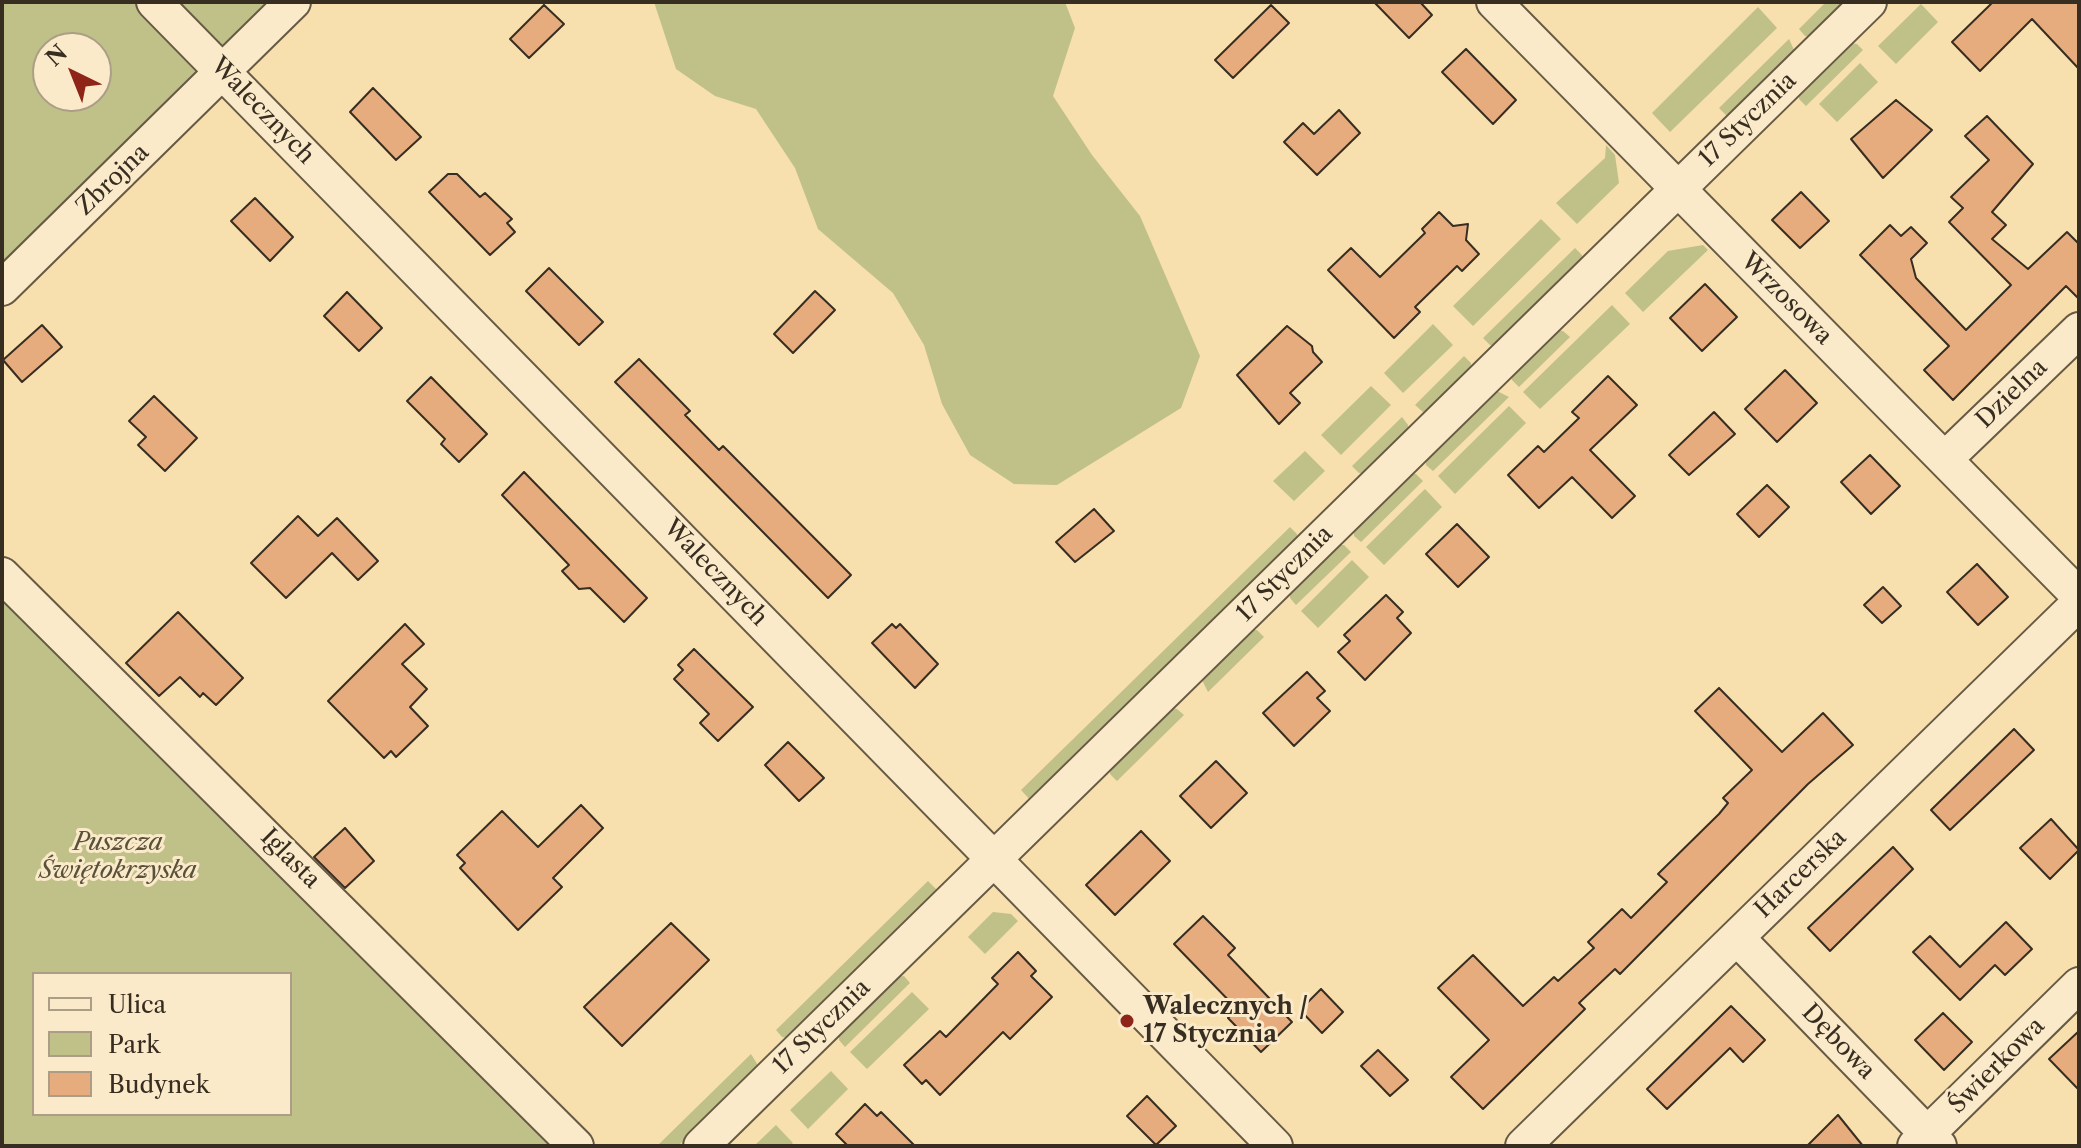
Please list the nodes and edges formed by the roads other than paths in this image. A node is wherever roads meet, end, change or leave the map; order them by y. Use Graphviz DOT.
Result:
graph roads {
  1 [pos="154,2"];
  2 [pos="293,2"];
  3 [pos="1494,2"];
  4 [pos="1869,2"];
  5 [pos="223,71"];
  6 [pos="1677,189"];
  7 [pos="2,288"];
  8 [pos="2079,330"];
  9 [pos="1945,459"];
  10 [pos="2,575"];
  11 [pos="2079,596"];
  12 [pos="2079,603"];
  13 [pos="995,858"];
  14 [pos="1737,938"];
  15 [pos="2079,985"];
  16 [pos="1927,1142"];
  17 [pos="576,1146"];
  18 [pos="701,1146"];
  19 [pos="1275,1146"];
  20 [pos="1523,1146"];
  1 -- 5 [label="street, Walecznych"];
  2 -- 5 [label="street, Zbrojna"];
  3 -- 6 [label="street, Wrzosowa"];
  4 -- 6 [label="street, 17 Stycznia"];
  5 -- 7 [label="street, Zbrojna"];
  5 -- 13 [label="street, Walecznych"];
  6 -- 9 [label="street, Wrzosowa"];
  6 -- 13 [label="street, 17 Stycznia"];
  8 -- 9 [label="street, Dzielna"];
  9 -- 11 [label="street, Wrzosowa"];
  10 -- 17 [label="street, Iglasta"];
  12 -- 14 [label="street, Harcerska"];
  13 -- 18 [label="street, 17 Stycznia"];
  13 -- 19 [label="street, Walecznych"];
  14 -- 16 [label="street, Dębowa"];
  14 -- 20 [label="street, Harcerska"];
  15 -- 16 [label="street, Świerkowa"];
}
